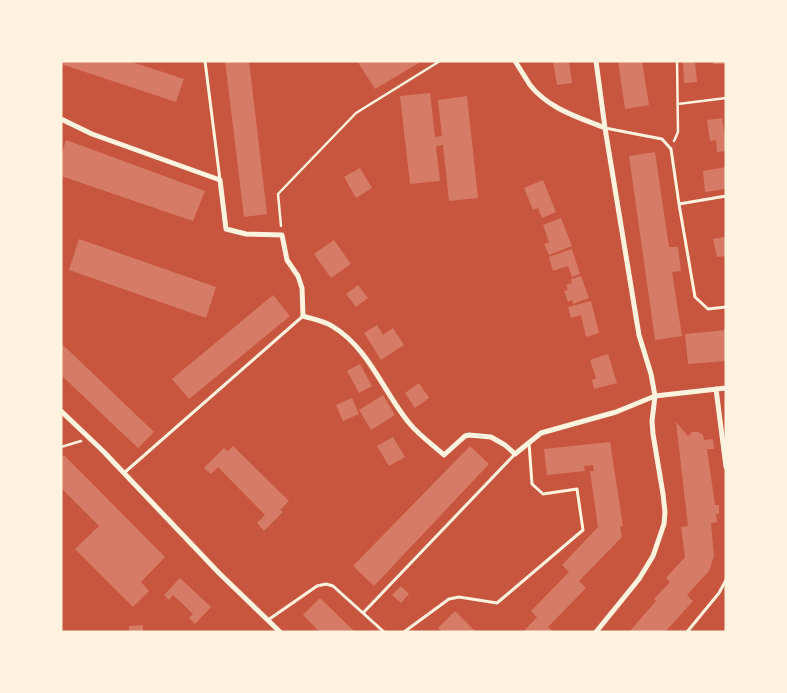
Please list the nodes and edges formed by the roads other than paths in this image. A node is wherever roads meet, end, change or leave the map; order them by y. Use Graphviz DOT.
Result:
graph roads {
  1 [pos="205,61"];
  2 [pos="515,61"];
  3 [pos="596,61"];
  4 [pos="61,119"];
  5 [pos="605,128"];
  6 [pos="220,180"];
  7 [pos="726,196"];
  8 [pos="680,204"];
  9 [pos="726,307"];
  10 [pos="303,316"];
  11 [pos="726,388"];
  12 [pos="716,389"];
  13 [pos="655,396"];
  14 [pos="61,411"];
  15 [pos="529,443"];
  16 [pos="515,454"];
  17 [pos="726,468"];
  18 [pos="124,473"];
  19 [pos="726,580"];
  20 [pos="363,614"];
  21 [pos="268,620"];
  22 [pos="280,632"];
  23 [pos="384,632"];
  24 [pos="404,632"];
  25 [pos="596,632"];
  26 [pos="687,632"];
  1 -- 6 [label="lane"];
  2 -- 5 [label="street"];
  3 -- 5 [label="street"];
  4 -- 6 [label="street"];
  5 -- 8 [label="lane"];
  5 -- 13 [label="street"];
  6 -- 10 [label="street"];
  7 -- 8 [label="lane"];
  8 -- 9 [label="lane"];
  10 -- 16 [label="street"];
  10 -- 18 [label="lane"];
  11 -- 12 [label="street"];
  12 -- 13 [label="street"];
  12 -- 17 [label="street"];
  13 -- 15 [label="street"];
  13 -- 25 [label="street"];
  14 -- 18 [label="street"];
  15 -- 16 [label="street"];
  15 -- 24 [label="lane"];
  16 -- 20 [label="lane"];
  18 -- 21 [label="street"];
  19 -- 26 [label="lane"];
  20 -- 21 [label="lane"];
  20 -- 23 [label="lane"];
  21 -- 22 [label="street"];
}
